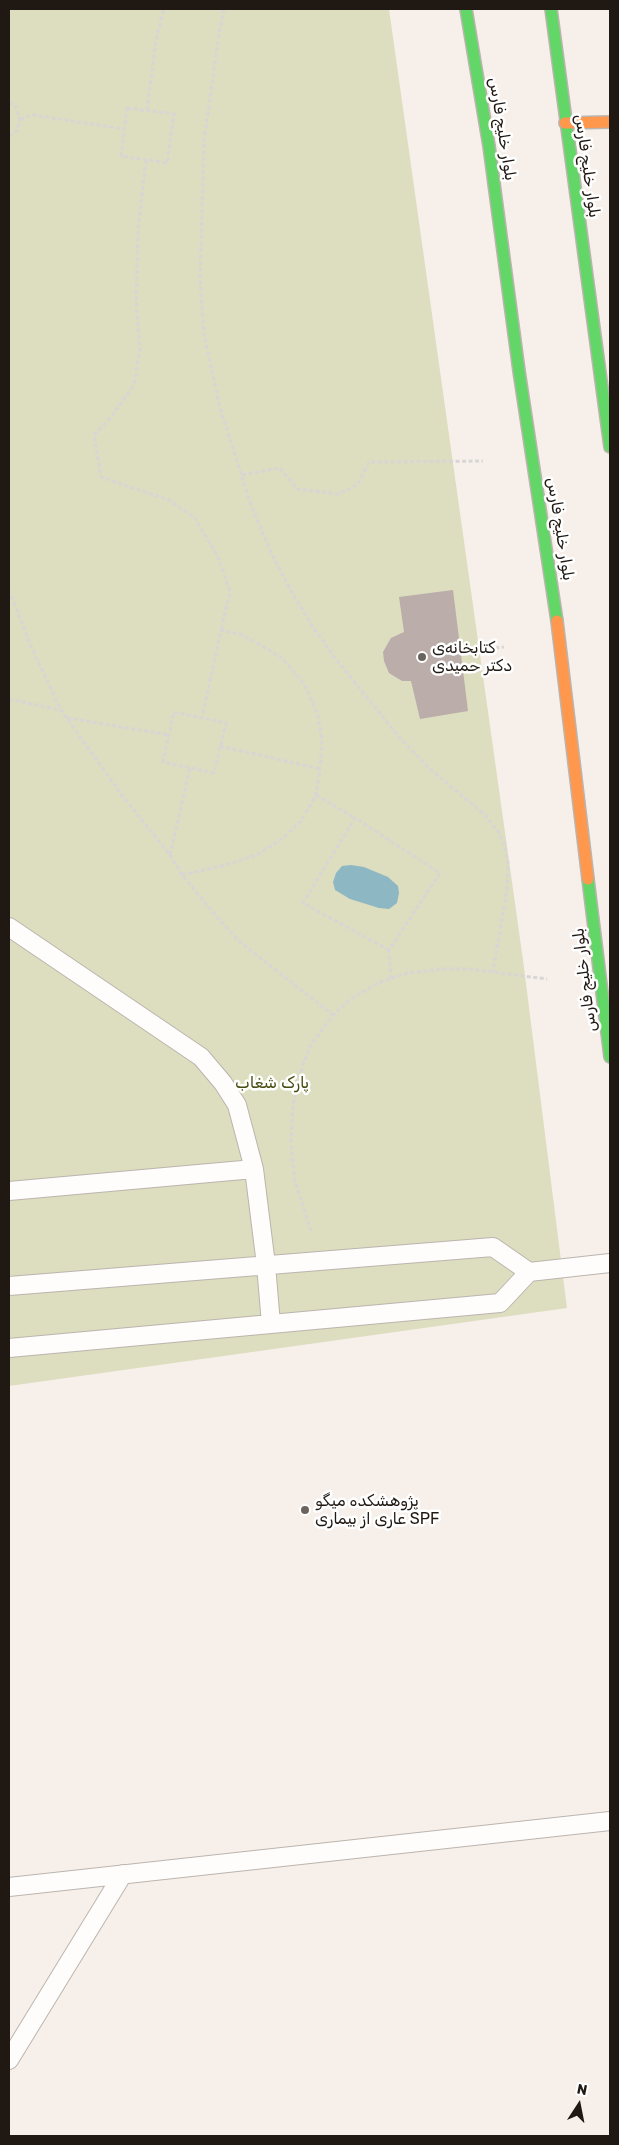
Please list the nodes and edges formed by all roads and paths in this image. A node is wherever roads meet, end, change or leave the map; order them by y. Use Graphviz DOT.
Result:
graph roads {
  1 [pos="164,9"];
  2 [pos="224,9"];
  3 [pos="466,9"];
  4 [pos="551,9"];
  5 [pos="9,102"];
  6 [pos="147,110"];
  7 [pos="20,119"];
  8 [pos="610,122"];
  9 [pos="564,123"];
  10 [pos="124,129"];
  11 [pos="9,136"];
  12 [pos="146,160"];
  13 [pos="610,447"];
  14 [pos="483,461"];
  15 [pos="242,475"];
  16 [pos="9,590"];
  17 [pos="221,630"];
  18 [pos="504,647"];
  19 [pos="463,652"];
  20 [pos="9,699"];
  21 [pos="61,710"];
  22 [pos="67,718"];
  23 [pos="202,718"];
  24 [pos="169,735"];
  25 [pos="220,746"];
  26 [pos="190,768"];
  27 [pos="320,769"];
  28 [pos="316,795"];
  29 [pos="355,818"];
  30 [pos="170,855"];
  31 [pos="182,875"];
  32 [pos="9,927"];
  33 [pos="389,950"];
  34 [pos="494,971"];
  35 [pos="391,979"];
  36 [pos="547,979"];
  37 [pos="334,1015"];
  38 [pos="610,1057"];
  39 [pos="254,1169"];
  40 [pos="9,1191"];
  41 [pos="311,1231"];
  42 [pos="610,1262"];
  43 [pos="266,1265"];
  44 [pos="529,1272"];
  45 [pos="9,1286"];
  46 [pos="271,1324"];
  47 [pos="9,1348"];
  48 [pos="610,1821"];
  49 [pos="123,1874"];
  50 [pos="9,1887"];
  51 [pos="9,2060"];
  1 -- 6 [label="path"];
  2 -- 15 [label="path"];
  3 -- 38 [label="main road, بلوار خلیج ‌فارس"];
  4 -- 9 [label="main road, بلوار خلیج‌ فارس"];
  5 -- 7 [label="path"];
  6 -- 10 [label="path"];
  6 -- 12 [label="path"];
  7 -- 10 [label="path"];
  7 -- 11 [label="path"];
  8 -- 9 [label="main road"];
  9 -- 13 [label="main road, بلوار خلیج‌ فارس"];
  10 -- 12 [label="path"];
  12 -- 17 [label="path"];
  14 -- 15 [label="path"];
  15 -- 34 [label="path"];
  16 -- 21 [label="path"];
  17 -- 23 [label="path"];
  17 -- 27 [label="path"];
  18 -- 19 [label="path"];
  20 -- 21 [label="path"];
  21 -- 22 [label="path"];
  22 -- 24 [label="path"];
  22 -- 30 [label="path"];
  23 -- 24 [label="path"];
  23 -- 25 [label="path"];
  24 -- 26 [label="path"];
  25 -- 26 [label="path"];
  25 -- 27 [label="path"];
  26 -- 30 [label="path"];
  27 -- 28 [label="path"];
  28 -- 29 [label="path"];
  28 -- 31 [label="path"];
  29 -- 33 [label="path"];
  29 -- 33 [label="path"];
  30 -- 31 [label="path"];
  31 -- 37 [label="path"];
  32 -- 39 [label="lane"];
  33 -- 35 [label="path"];
  34 -- 35 [label="path"];
  34 -- 36 [label="path"];
  35 -- 37 [label="path"];
  37 -- 41 [label="path"];
  39 -- 40 [label="lane"];
  39 -- 43 [label="lane"];
  42 -- 44 [label="lane"];
  43 -- 44 [label="lane"];
  43 -- 45 [label="lane"];
  43 -- 46 [label="lane"];
  44 -- 46 [label="lane"];
  46 -- 47 [label="lane"];
  48 -- 49 [label="lane"];
  49 -- 50 [label="lane"];
  49 -- 51 [label="lane"];
}
